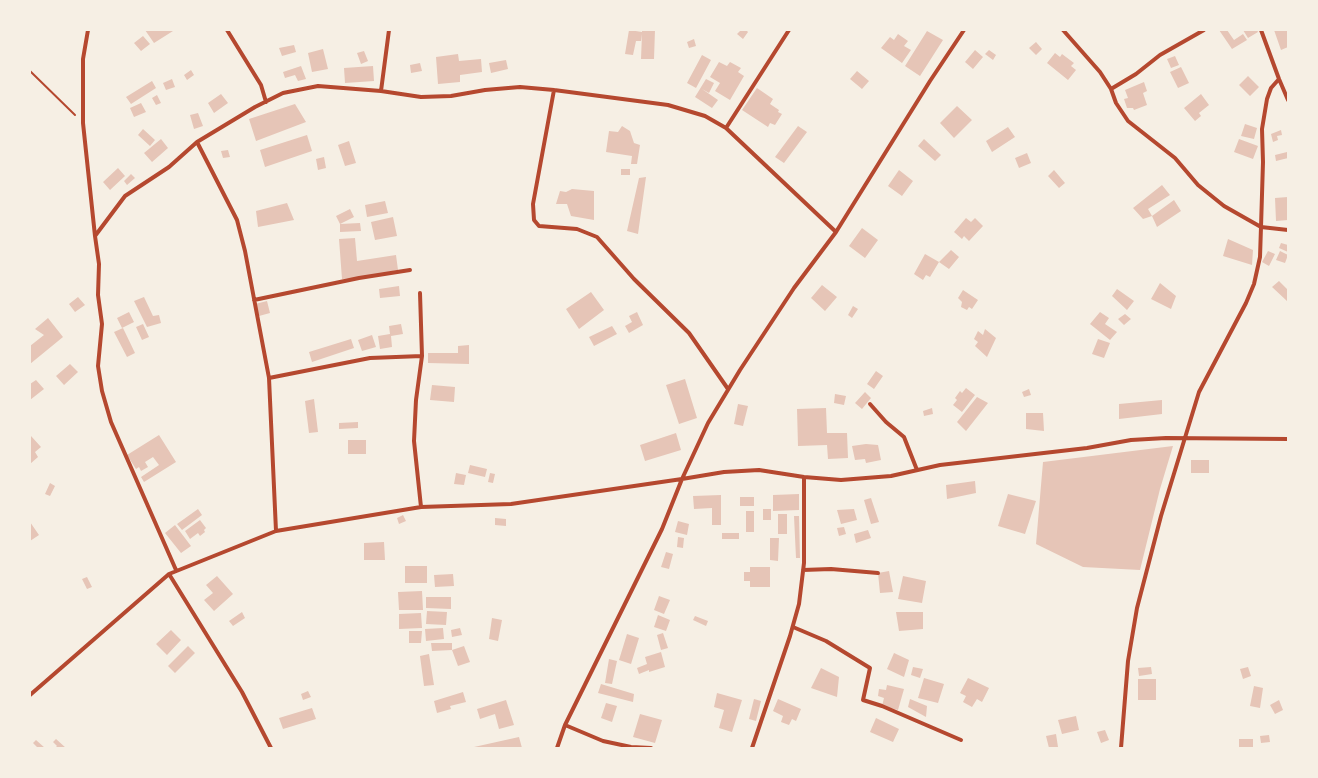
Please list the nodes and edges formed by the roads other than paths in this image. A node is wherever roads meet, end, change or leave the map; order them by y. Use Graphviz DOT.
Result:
graph roads {
  1 [pos="88,30"];
  2 [pos="227,30"];
  3 [pos="389,30"];
  4 [pos="789,30"];
  5 [pos="963,30"];
  6 [pos="1063,30"];
  7 [pos="1204,30"];
  8 [pos="1261,30"];
  9 [pos="1279,79"];
  10 [pos="1111,89"];
  11 [pos="554,90"];
  12 [pos="381,91"];
  13 [pos="1288,100"];
  14 [pos="266,102"];
  15 [pos="726,128"];
  16 [pos="197,142"];
  17 [pos="1261,227"];
  18 [pos="1288,230"];
  19 [pos="836,232"];
  20 [pos="95,236"];
  21 [pos="410,270"];
  22 [pos="420,293"];
  23 [pos="254,300"];
  24 [pos="422,356"];
  25 [pos="269,378"];
  26 [pos="728,389"];
  27 [pos="870,404"];
  28 [pos="1185,438"];
  29 [pos="1288,440"];
  30 [pos="917,470"];
  31 [pos="804,477"];
  32 [pos="682,479"];
  33 [pos="421,506"];
  34 [pos="276,530"];
  35 [pos="176,570"];
  36 [pos="803,570"];
  37 [pos="878,573"];
  38 [pos="169,574"];
  39 [pos="793,627"];
  40 [pos="30,695"];
  41 [pos="565,725"];
  42 [pos="961,740"];
  43 [pos="271,748"];
  44 [pos="557,748"];
  45 [pos="651,748"];
  46 [pos="752,748"];
  47 [pos="1121,748"];
  1 -- 20 [label="street"];
  2 -- 14 [label="street"];
  3 -- 12 [label="street"];
  4 -- 15 [label="street"];
  5 -- 19 [label="street"];
  6 -- 10 [label="street"];
  7 -- 10 [label="street"];
  8 -- 9 [label="street"];
  9 -- 13 [label="street"];
  9 -- 17 [label="street"];
  10 -- 17 [label="street"];
  11 -- 12 [label="street"];
  11 -- 15 [label="street"];
  11 -- 26 [label="street"];
  12 -- 14 [label="street"];
  14 -- 16 [label="street"];
  15 -- 19 [label="street"];
  16 -- 20 [label="street"];
  16 -- 23 [label="street"];
  17 -- 18 [label="street"];
  17 -- 28 [label="street"];
  19 -- 26 [label="street"];
  20 -- 35 [label="street"];
  21 -- 23 [label="street"];
  22 -- 24 [label="street"];
  23 -- 25 [label="street"];
  24 -- 25 [label="street"];
  24 -- 33 [label="street"];
  25 -- 34 [label="street"];
  26 -- 32 [label="street"];
  27 -- 30 [label="street"];
  28 -- 29 [label="street"];
  28 -- 30 [label="street"];
  28 -- 47 [label="street"];
  30 -- 31 [label="street"];
  31 -- 32 [label="street"];
  31 -- 36 [label="street"];
  32 -- 33 [label="street"];
  32 -- 41 [label="street"];
  33 -- 34 [label="street"];
  34 -- 35 [label="street"];
  35 -- 38 [label="street"];
  36 -- 37 [label="street"];
  36 -- 39 [label="street"];
  38 -- 40 [label="street"];
  38 -- 43 [label="street"];
  39 -- 42 [label="street"];
  39 -- 46 [label="street"];
  41 -- 44 [label="street"];
  41 -- 45 [label="street"];
}
